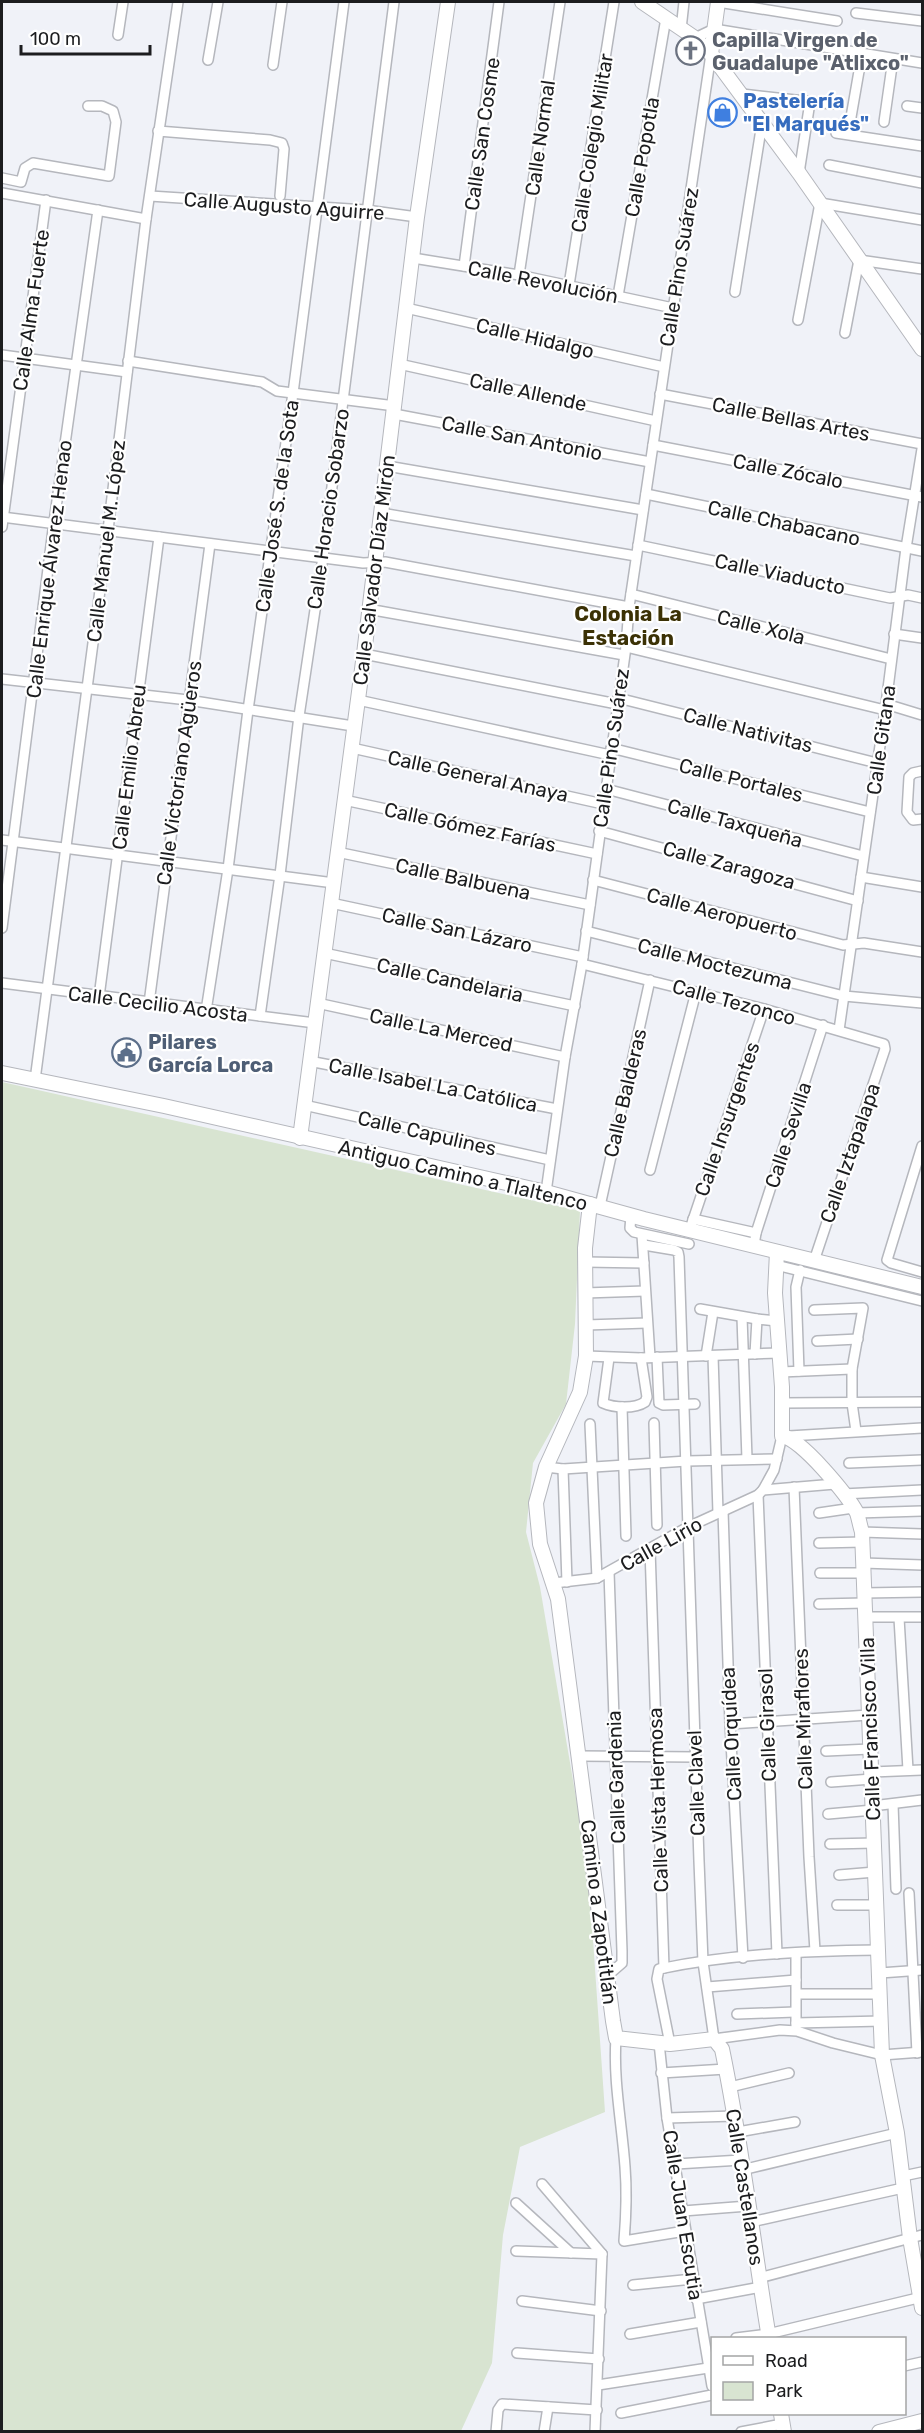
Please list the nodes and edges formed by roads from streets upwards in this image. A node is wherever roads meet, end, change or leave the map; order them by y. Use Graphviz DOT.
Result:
graph roads {
  1 [pos="123,2"];
  2 [pos="178,2"];
  3 [pos="218,2"];
  4 [pos="282,2"];
  5 [pos="344,2"];
  6 [pos="394,2"];
  7 [pos="448,2"];
  8 [pos="500,2"];
  9 [pos="560,2"];
  10 [pos="614,2"];
  11 [pos="642,2"];
  12 [pos="684,2"];
  13 [pos="718,2"];
  14 [pos="856,14"];
  15 [pos="666,18"];
  16 [pos="837,21"];
  17 [pos="922,21"];
  18 [pos="681,29"];
  19 [pos="714,29"];
  20 [pos="118,35"];
  21 [pos="694,38"];
  22 [pos="711,54"];
  23 [pos="862,54"];
  24 [pos="893,59"];
  25 [pos="208,60"];
  26 [pos="922,63"];
  27 [pos="273,65"];
  28 [pos="742,94"];
  29 [pos="810,102"];
  30 [pos="832,104"];
  31 [pos="88,106"];
  32 [pos="907,106"];
  33 [pos="922,108"];
  34 [pos="851,117"];
  35 [pos="884,122"];
  36 [pos="762,123"];
  37 [pos="158,131"];
  38 [pos="836,134"];
  39 [pos="922,146"];
  40 [pos="829,165"];
  41 [pos="799,173"];
  42 [pos="2,178"];
  43 [pos="922,183"];
  44 [pos="2,193"];
  45 [pos="150,196"];
  46 [pos="280,196"];
  47 [pos="46,200"];
  48 [pos="820,203"];
  49 [pos="317,208"];
  50 [pos="98,210"];
  51 [pos="366,210"];
  52 [pos="417,217"];
  53 [pos="146,219"];
  54 [pos="922,220"];
  55 [pos="413,258"];
  56 [pos="859,260"];
  57 [pos="464,266"];
  58 [pos="922,269"];
  59 [pos="519,275"];
  60 [pos="569,285"];
  61 [pos="735,292"];
  62 [pos="618,296"];
  63 [pos="406,308"];
  64 [pos="673,308"];
  65 [pos="798,320"];
  66 [pos="845,333"];
  67 [pos="918,335"];
  68 [pos="922,350"];
  69 [pos="2,355"];
  70 [pos="25,358"];
  71 [pos="128,361"];
  72 [pos="399,364"];
  73 [pos="75,365"];
  74 [pos="664,368"];
  75 [pos="127,372"];
  76 [pos="293,393"];
  77 [pos="660,394"];
  78 [pos="343,399"];
  79 [pos="395,410"];
  80 [pos="656,421"];
  81 [pos="922,444"];
  82 [pos="653,445"];
  83 [pos="922,449"];
  84 [pos="650,462"];
  85 [pos="387,466"];
  86 [pos="645,494"];
  87 [pos="918,497"];
  88 [pos="643,510"];
  89 [pos="381,513"];
  90 [pos="2,517"];
  91 [pos="54,522"];
  92 [pos="2,527"];
  93 [pos="108,530"];
  94 [pos="159,537"];
  95 [pos="210,544"];
  96 [pos="638,545"];
  97 [pos="906,548"];
  98 [pos="922,550"];
  99 [pos="272,551"];
  100 [pos="636,556"];
  101 [pos="323,557"];
  102 [pos="375,562"];
  103 [pos="631,594"];
  104 [pos="900,597"];
  105 [pos="922,597"];
  106 [pos="629,607"];
  107 [pos="369,609"];
  108 [pos="894,634"];
  109 [pos="922,638"];
  110 [pos="625,651"];
  111 [pos="364,654"];
  112 [pos="891,659"];
  113 [pos="2,679"];
  114 [pos="34,682"];
  115 [pos="87,690"];
  116 [pos="138,696"];
  117 [pos="188,700"];
  118 [pos="358,700"];
  119 [pos="618,701"];
  120 [pos="886,707"];
  121 [pos="248,710"];
  122 [pos="922,715"];
  123 [pos="299,716"];
  124 [pos="353,726"];
  125 [pos="352,748"];
  126 [pos="611,752"];
  127 [pos="877,763"];
  128 [pos="922,771"];
  129 [pos="606,789"];
  130 [pos="344,800"];
  131 [pos="603,804"];
  132 [pos="870,812"];
  133 [pos="922,819"];
  134 [pos="599,831"];
  135 [pos="2,840"];
  136 [pos="13,842"];
  137 [pos="64,847"];
  138 [pos="337,852"];
  139 [pos="117,854"];
  140 [pos="597,854"];
  141 [pos="863,856"];
  142 [pos="166,862"];
  143 [pos="228,869"];
  144 [pos="280,875"];
  145 [pos="861,877"];
  146 [pos="593,880"];
  147 [pos="333,883"];
  148 [pos="922,887"];
  149 [pos="858,900"];
  150 [pos="331,903"];
  151 [pos="590,905"];
  152 [pos="2,928"];
  153 [pos="586,931"];
  154 [pos="852,945"];
  155 [pos="922,952"];
  156 [pos="324,953"];
  157 [pos="583,961"];
  158 [pos="650,980"];
  159 [pos="2,983"];
  160 [pos="47,989"];
  161 [pos="696,992"];
  162 [pos="844,996"];
  163 [pos="99,997"];
  164 [pos="149,1003"];
  165 [pos="922,1003"];
  166 [pos="317,1004"];
  167 [pos="575,1006"];
  168 [pos="765,1009"];
  169 [pos="206,1011"];
  170 [pos="260,1016"];
  171 [pos="315,1023"];
  172 [pos="823,1025"];
  173 [pos="839,1030"];
  174 [pos="884,1044"];
  175 [pos="566,1057"];
  176 [pos="309,1061"];
  177 [pos="2,1073"];
  178 [pos="35,1080"];
  179 [pos="304,1105"];
  180 [pos="557,1109"];
  181 [pos="300,1138"];
  182 [pos="922,1146"];
  183 [pos="550,1160"];
  184 [pos="650,1170"];
  185 [pos="546,1192"];
  186 [pos="595,1205"];
  187 [pos="631,1216"];
  188 [pos="692,1224"];
  189 [pos="755,1239"];
  190 [pos="643,1240"];
  191 [pos="689,1244"];
  192 [pos="776,1258"];
  193 [pos="814,1261"];
  194 [pos="585,1263"];
  195 [pos="644,1263"];
  196 [pos="800,1270"];
  197 [pos="922,1272"];
  198 [pos="922,1287"];
  199 [pos="645,1292"];
  200 [pos="585,1293"];
  201 [pos="922,1301"];
  202 [pos="700,1310"];
  203 [pos="814,1310"];
  204 [pos="713,1312"];
  205 [pos="742,1317"];
  206 [pos="757,1320"];
  207 [pos="777,1321"];
  208 [pos="647,1323"];
  209 [pos="586,1325"];
  210 [pos="858,1339"];
  211 [pos="818,1341"];
  212 [pos="779,1353"];
  213 [pos="755,1354"];
  214 [pos="742,1355"];
  215 [pos="586,1356"];
  216 [pos="709,1356"];
  217 [pos="649,1357"];
  218 [pos="683,1357"];
  219 [pos="609,1358"];
  220 [pos="852,1369"];
  221 [pos="799,1371"];
  222 [pos="781,1372"];
  223 [pos="922,1402"];
  224 [pos="782,1403"];
  225 [pos="852,1403"];
  226 [pos="695,1404"];
  227 [pos="685,1405"];
  228 [pos="622,1407"];
  229 [pos="654,1423"];
  230 [pos="590,1424"];
  231 [pos="922,1428"];
  232 [pos="856,1431"];
  233 [pos="786,1436"];
  234 [pos="747,1459"];
  235 [pos="777,1459"];
  236 [pos="717,1460"];
  237 [pos="922,1460"];
  238 [pos="687,1461"];
  239 [pos="655,1463"];
  240 [pos="849,1463"];
  241 [pos="623,1465"];
  242 [pos="593,1466"];
  243 [pos="546,1467"];
  244 [pos="563,1469"];
  245 [pos="794,1487"];
  246 [pos="839,1489"];
  247 [pos="922,1490"];
  248 [pos="760,1492"];
  249 [pos="855,1511"];
  250 [pos="922,1511"];
  251 [pos="721,1512"];
  252 [pos="819,1513"];
  253 [pos="657,1526"];
  254 [pos="688,1527"];
  255 [pos="922,1534"];
  256 [pos="626,1536"];
  257 [pos="862,1537"];
  258 [pos="819,1543"];
  259 [pos="650,1549"];
  260 [pos="922,1565"];
  261 [pos="863,1568"];
  262 [pos="609,1572"];
  263 [pos="820,1573"];
  264 [pos="597,1578"];
  265 [pos="561,1582"];
  266 [pos="922,1592"];
  267 [pos="819,1604"];
  268 [pos="865,1604"];
  269 [pos="922,1617"];
  270 [pos="899,1618"];
  271 [pos="868,1715"];
  272 [pos="803,1719"];
  273 [pos="766,1720"];
  274 [pos="730,1724"];
  275 [pos="870,1749"];
  276 [pos="826,1751"];
  277 [pos="580,1756"];
  278 [pos="615,1757"];
  279 [pos="656,1757"];
  280 [pos="696,1757"];
  281 [pos="908,1770"];
  282 [pos="922,1770"];
  283 [pos="872,1776"];
  284 [pos="831,1782"];
  285 [pos="922,1800"];
  286 [pos="893,1804"];
  287 [pos="873,1808"];
  288 [pos="828,1814"];
  289 [pos="874,1843"];
  290 [pos="830,1844"];
  291 [pos="875,1872"];
  292 [pos="839,1875"];
  293 [pos="896,1889"];
  294 [pos="909,1893"];
  295 [pos="837,1905"];
  296 [pos="877,1905"];
  297 [pos="879,1950"];
  298 [pos="815,1951"];
  299 [pos="796,1953"];
  300 [pos="777,1954"];
  301 [pos="743,1958"];
  302 [pos="703,1962"];
  303 [pos="664,1968"];
  304 [pos="922,1970"];
  305 [pos="912,1971"];
  306 [pos="880,1973"];
  307 [pos="607,1976"];
  308 [pos="796,1980"];
  309 [pos="707,1987"];
  310 [pos="797,1994"];
  311 [pos="881,1994"];
  312 [pos="795,2012"];
  313 [pos="737,2014"];
  314 [pos="882,2021"];
  315 [pos="796,2027"];
  316 [pos="616,2038"];
  317 [pos="714,2039"];
  318 [pos="665,2044"];
  319 [pos="920,2053"];
  320 [pos="882,2055"];
  321 [pos="726,2069"];
  322 [pos="661,2073"];
  323 [pos="789,2073"];
  324 [pos="730,2087"];
  325 [pos="735,2116"];
  326 [pos="667,2118"];
  327 [pos="795,2122"];
  328 [pos="738,2132"];
  329 [pos="897,2133"];
  330 [pos="676,2164"];
  331 [pos="741,2165"];
  332 [pos="922,2172"];
  333 [pos="903,2182"];
  334 [pos="542,2184"];
  335 [pos="516,2203"];
  336 [pos="748,2206"];
  337 [pos="683,2211"];
  338 [pos="751,2222"];
  339 [pos="685,2231"];
  340 [pos="916,2236"];
  341 [pos="516,2251"];
  342 [pos="571,2253"];
  343 [pos="602,2254"];
  344 [pos="693,2279"];
  345 [pos="760,2283"];
  346 [pos="633,2285"];
  347 [pos="696,2299"];
  348 [pos="522,2301"];
  349 [pos="922,2301"];
  350 [pos="601,2311"];
  351 [pos="701,2322"];
  352 [pos="630,2334"];
  353 [pos="769,2336"];
  354 [pos="752,2337"];
  355 [pos="709,2342"];
  356 [pos="517,2353"];
  357 [pos="599,2359"];
  358 [pos="922,2362"];
  359 [pos="906,2366"];
  360 [pos="708,2368"];
  361 [pos="711,2382"];
  362 [pos="598,2385"];
  363 [pos="711,2395"];
  364 [pos="548,2407"];
  365 [pos="597,2410"];
  366 [pos="621,2412"];
  367 [pos="922,2421"];
  368 [pos="782,2423"];
  369 [pos="901,2429"];
  370 [pos="496,2432"];
  371 [pos="544,2432"];
  372 [pos="595,2432"];
  373 [pos="741,2432"];
  374 [pos="879,2432"];
  1 -- 20 [label="street"];
  2 -- 37 [label="street, Calle Manuel M. López"];
  3 -- 25 [label="street"];
  4 -- 27 [label="street"];
  5 -- 49 [label="street, Calle José S. de la Sota"];
  6 -- 51 [label="street, Calle Horacio Sobarzo"];
  7 -- 52 [label="street, Calle Salvador Díaz Mirón"];
  8 -- 57 [label="street, Calle San Cosme"];
  9 -- 59 [label="street, Calle Normal"];
  10 -- 60 [label="street, Calle Colegio Militar"];
  11 -- 15 [label="street"];
  12 -- 18 [label="street"];
  13 -- 16 [label="street"];
  13 -- 19 [label="street"];
  14 -- 17 [label="street"];
  15 -- 18 [label="street"];
  15 -- 62 [label="street, Calle Popotla"];
  18 -- 21 [label="street"];
  19 -- 21 [label="street"];
  19 -- 22 [label="street"];
  19 -- 23 [label="street"];
  21 -- 22 [label="street"];
  22 -- 28 [label="street"];
  22 -- 64 [label="street, Calle Pino Suárez"];
  23 -- 24 [label="street"];
  23 -- 34 [label="street"];
  24 -- 26 [label="street"];
  24 -- 35 [label="street"];
  28 -- 29 [label="street"];
  28 -- 36 [label="street"];
  29 -- 30 [label="street"];
  29 -- 41 [label="street"];
  31 -- 42 [label="street"];
  32 -- 33 [label="street"];
  36 -- 41 [label="street"];
  36 -- 61 [label="street"];
  37 -- 45 [label="street, Calle Manuel M. López"];
  37 -- 46 [label="street"];
  38 -- 39 [label="street"];
  40 -- 43 [label="street"];
  41 -- 48 [label="street"];
  44 -- 47 [label="street"];
  45 -- 49 [label="street, Calle Augusto Aguirre"];
  45 -- 53 [label="street, Calle Manuel M. López"];
  47 -- 50 [label="street"];
  47 -- 70 [label="street, Calle Alma Fuerte"];
  48 -- 54 [label="street"];
  48 -- 56 [label="street"];
  48 -- 65 [label="street"];
  49 -- 51 [label="street, Calle Augusto Aguirre"];
  49 -- 76 [label="street, Calle José S. de la Sota"];
  50 -- 53 [label="street"];
  50 -- 73 [label="street, Calle Enrique Álvarez Henao"];
  51 -- 52 [label="street, Calle Augusto Aguirre"];
  51 -- 78 [label="street, Calle Horacio Sobarzo"];
  52 -- 55 [label="street, Calle Salvador Díaz Mirón"];
  53 -- 71 [label="street, Calle Manuel M. López"];
  55 -- 57 [label="street, Calle Revolución"];
  55 -- 63 [label="street, Calle Salvador Díaz Mirón"];
  56 -- 58 [label="street"];
  56 -- 66 [label="street"];
  56 -- 67 [label="street"];
  57 -- 59 [label="street, Calle Revolución"];
  59 -- 60 [label="street, Calle Revolución"];
  60 -- 62 [label="street, Calle Revolución"];
  62 -- 64 [label="street, Calle Revolución"];
  63 -- 72 [label="street, Calle Salvador Díaz Mirón"];
  63 -- 74 [label="street, Calle Hidalgo"];
  64 -- 74 [label="street, Calle Pino Suárez"];
  67 -- 68 [label="street"];
  69 -- 70 [label="street"];
  70 -- 73 [label="street"];
  70 -- 90 [label="street, Calle Alma Fuerte"];
  71 -- 75 [label="street, Calle Manuel M. López"];
  71 -- 76 [label="street, Calle San Antonio"];
  72 -- 79 [label="street, Calle Salvador Díaz Mirón"];
  72 -- 80 [label="street, Calle Allende"];
  73 -- 75 [label="street"];
  73 -- 91 [label="street, Calle Enrique Álvarez Henao"];
  74 -- 77 [label="street, Calle Pino Suárez"];
  75 -- 93 [label="street, Calle Manuel M. López"];
  76 -- 78 [label="street, Calle San Antonio"];
  76 -- 99 [label="street, Calle José S. de la Sota"];
  77 -- 80 [label="street, Calle Pino Suárez"];
  77 -- 81 [label="street, Calle Bellas Artes"];
  78 -- 79 [label="street, Calle San Antonio"];
  78 -- 101 [label="street, Calle Horacio Sobarzo"];
  79 -- 84 [label="street, Calle San Antonio"];
  79 -- 85 [label="street, Calle Salvador Díaz Mirón"];
  80 -- 82 [label="street, Calle Pino Suárez"];
  82 -- 84 [label="street, Calle Pino Suárez"];
  82 -- 87 [label="street, Calle Zócalo"];
  83 -- 87 [label="street, Calle Gitana"];
  84 -- 86 [label="street, Calle Pino Suárez"];
  85 -- 88 [label="street"];
  85 -- 89 [label="street, Calle Salvador Díaz Mirón"];
  86 -- 88 [label="street, Calle Pino Suárez"];
  86 -- 97 [label="street, Calle Chabacano"];
  87 -- 97 [label="street, Calle Gitana"];
  88 -- 96 [label="street, Calle Pino Suárez"];
  89 -- 100 [label="street"];
  89 -- 102 [label="street, Calle Salvador Díaz Mirón"];
  90 -- 91 [label="street"];
  90 -- 92 [label="street, Calle Alma Fuerte"];
  91 -- 93 [label="street"];
  91 -- 114 [label="street, Calle Enrique Álvarez Henao"];
  93 -- 94 [label="street"];
  93 -- 115 [label="street, Calle Manuel M. López"];
  94 -- 95 [label="street"];
  94 -- 116 [label="street, Calle Emilio Abreu"];
  95 -- 99 [label="street"];
  95 -- 117 [label="street, Calle Victoriano Agüeros"];
  96 -- 100 [label="street, Calle Pino Suárez"];
  96 -- 104 [label="street, Calle Viaducto"];
  97 -- 98 [label="street, Calle Chabacano"];
  97 -- 104 [label="street, Calle Gitana"];
  99 -- 101 [label="street"];
  99 -- 121 [label="street, Calle José S. de la Sota"];
  100 -- 103 [label="street, Calle Pino Suárez"];
  101 -- 102 [label="street"];
  101 -- 123 [label="street, Calle Horacio Sobarzo"];
  102 -- 106 [label="street"];
  102 -- 107 [label="street, Calle Salvador Díaz Mirón"];
  103 -- 106 [label="street, Calle Pino Suárez"];
  103 -- 112 [label="street, Calle Xola"];
  104 -- 105 [label="street, Calle Viaducto"];
  104 -- 108 [label="street, Calle Gitana"];
  106 -- 110 [label="street, Calle Pino Suárez"];
  107 -- 110 [label="street"];
  107 -- 111 [label="street, Calle Salvador Díaz Mirón"];
  108 -- 109 [label="street"];
  108 -- 112 [label="street, Calle Gitana"];
  110 -- 119 [label="street, Calle Pino Suárez"];
  110 -- 120 [label="street"];
  111 -- 118 [label="street, Calle Salvador Díaz Mirón"];
  111 -- 119 [label="street, Calle Nativitas"];
  112 -- 120 [label="street, Calle Gitana"];
  113 -- 114 [label="street"];
  114 -- 115 [label="street"];
  114 -- 136 [label="street, Calle Enrique Álvarez Henao"];
  115 -- 116 [label="street"];
  115 -- 137 [label="street, Calle Manuel M. López"];
  116 -- 117 [label="street"];
  116 -- 139 [label="street, Calle Emilio Abreu"];
  117 -- 121 [label="street"];
  117 -- 142 [label="street, Calle Victoriano Agüeros"];
  118 -- 124 [label="street, Calle Salvador Díaz Mirón"];
  118 -- 126 [label="street, Calle Portales"];
  119 -- 126 [label="street, Calle Pino Suárez"];
  119 -- 127 [label="street, Calle Nativitas"];
  120 -- 122 [label="street"];
  120 -- 127 [label="street, Calle Gitana"];
  121 -- 123 [label="street"];
  121 -- 143 [label="street, Calle José S. de la Sota"];
  123 -- 124 [label="street"];
  123 -- 144 [label="street, Calle Horacio Sobarzo"];
  124 -- 125 [label="street, Calle Salvador Díaz Mirón"];
  125 -- 130 [label="street, Calle Salvador Díaz Mirón"];
  125 -- 131 [label="street, Calle General Anaya"];
  126 -- 129 [label="street, Calle Pino Suárez"];
  126 -- 132 [label="street, Calle Portales"];
  127 -- 132 [label="street, Calle Gitana"];
  128 -- 133 [label="street"];
  129 -- 131 [label="street, Calle Pino Suárez"];
  129 -- 141 [label="street, Calle Taxqueña"];
  130 -- 138 [label="street, Calle Salvador Díaz Mirón"];
  130 -- 140 [label="street, Calle Gómez Farías"];
  131 -- 134 [label="street, Calle Pino Suárez"];
  132 -- 141 [label="street, Calle Gitana"];
  134 -- 140 [label="street, Calle Pino Suárez"];
  134 -- 149 [label="street, Calle Zaragoza"];
  135 -- 136 [label="street"];
  136 -- 137 [label="street"];
  136 -- 152 [label="street, Calle Enrique Álvarez Henao"];
  137 -- 139 [label="street"];
  137 -- 160 [label="street, Calle Manuel M. López"];
  138 -- 147 [label="street, Calle Salvador Díaz Mirón"];
  138 -- 151 [label="street, Calle Balbuena"];
  139 -- 142 [label="street"];
  139 -- 163 [label="street, Calle Emilio Abreu"];
  140 -- 146 [label="street, Calle Pino Suárez"];
  141 -- 145 [label="street, Calle Gitana"];
  142 -- 143 [label="street"];
  142 -- 164 [label="street, Calle Victoriano Agüeros"];
  143 -- 144 [label="street"];
  143 -- 169 [label="street, Calle José S. de la Sota"];
  144 -- 147 [label="street"];
  144 -- 170 [label="street, Calle Horacio Sobarzo"];
  145 -- 148 [label="street"];
  145 -- 149 [label="street, Calle Gitana"];
  146 -- 151 [label="street, Calle Pino Suárez"];
  146 -- 154 [label="street, Calle Aeropuerto"];
  147 -- 150 [label="street, Calle Salvador Díaz Mirón"];
  149 -- 154 [label="street, Calle Gitana"];
  150 -- 156 [label="street, Calle Salvador Díaz Mirón"];
  150 -- 157 [label="street, Calle San Lázaro"];
  151 -- 153 [label="street, Calle Pino Suárez"];
  153 -- 157 [label="street, Calle Pino Suárez"];
  153 -- 162 [label="street, Calle Moctezuma"];
  154 -- 155 [label="street, Calle Aeropuerto"];
  154 -- 162 [label="street, Calle Gitana"];
  156 -- 166 [label="street, Calle Salvador Díaz Mirón"];
  156 -- 167 [label="street, Calle Candelaria"];
  157 -- 158 [label="street, Calle Tezonco"];
  157 -- 167 [label="street, Calle Pino Suárez"];
  158 -- 161 [label="street, Calle Tezonco"];
  158 -- 186 [label="street, Calle Balderas"];
  159 -- 160 [label="street, Calle Cecilio Acosta"];
  160 -- 163 [label="street, Calle Cecilio Acosta"];
  160 -- 178 [label="street, Calle Manuel M. López"];
  161 -- 168 [label="street, Calle Tezonco"];
  161 -- 184 [label="street"];
  162 -- 165 [label="street, Calle Moctezuma"];
  162 -- 173 [label="street, Calle Gitana"];
  163 -- 164 [label="street, Calle Cecilio Acosta"];
  164 -- 169 [label="street, Calle Cecilio Acosta"];
  166 -- 171 [label="street, Calle Salvador Díaz Mirón"];
  166 -- 175 [label="street, Calle La Merced"];
  167 -- 175 [label="street, Calle Pino Suárez"];
  168 -- 172 [label="street, Calle Tezonco"];
  168 -- 188 [label="street, Calle Insurgentes"];
  169 -- 170 [label="street, Calle Cecilio Acosta"];
  170 -- 171 [label="street, Calle Cecilio Acosta"];
  171 -- 176 [label="street, Calle Salvador Díaz Mirón"];
  172 -- 173 [label="street, Calle Tezonco"];
  172 -- 189 [label="street, Calle Sevilla"];
  173 -- 174 [label="street, Calle Tezonco"];
  174 -- 193 [label="street, Calle Iztapalapa"];
  175 -- 180 [label="street, Calle Pino Suárez"];
  176 -- 179 [label="street, Calle Salvador Díaz Mirón"];
  176 -- 180 [label="street, Calle Isabel La Católica"];
  177 -- 178 [label="street, Antiguo Camino a Tlaltenco"];
  178 -- 181 [label="street, Antiguo Camino a Tlaltenco"];
  179 -- 181 [label="street, Calle Salvador Díaz Mirón"];
  179 -- 183 [label="street, Calle Capulines"];
  180 -- 183 [label="street, Calle Pino Suárez"];
  181 -- 185 [label="street, Antiguo Camino a Tlaltenco"];
  182 -- 197 [label="street"];
  183 -- 185 [label="street, Calle Pino Suárez"];
  185 -- 186 [label="street, Antiguo Camino a Tlaltenco"];
  186 -- 187 [label="street, Antiguo Camino a Tlaltenco"];
  186 -- 194 [label="street, Camino a Zapotitlán"];
  187 -- 188 [label="street, Antiguo Camino a Tlaltenco"];
  187 -- 190 [label="street"];
  188 -- 189 [label="street, Antiguo Camino a Tlaltenco"];
  189 -- 192 [label="street, Antiguo Camino a Tlaltenco"];
  190 -- 191 [label="street"];
  190 -- 195 [label="street"];
  190 -- 218 [label="street, Calle Clavel"];
  192 -- 193 [label="street, Antiguo Camino a Tlaltenco"];
  192 -- 196 [label="street"];
  192 -- 207 [label="street"];
  193 -- 198 [label="street, Antiguo Camino a Tlaltenco"];
  194 -- 195 [label="street"];
  194 -- 200 [label="street, Camino a Zapotitlán"];
  195 -- 199 [label="street"];
  196 -- 201 [label="street"];
  196 -- 221 [label="street"];
  199 -- 200 [label="street"];
  199 -- 208 [label="street"];
  200 -- 209 [label="street, Camino a Zapotitlán"];
  202 -- 204 [label="street"];
  203 -- 210 [label="street"];
  204 -- 205 [label="street"];
  204 -- 216 [label="street, Calle Orquídea"];
  205 -- 206 [label="street"];
  205 -- 214 [label="street"];
  206 -- 207 [label="street"];
  206 -- 213 [label="street"];
  207 -- 212 [label="street"];
  208 -- 209 [label="street"];
  208 -- 217 [label="street"];
  209 -- 215 [label="street, Camino a Zapotitlán"];
  210 -- 211 [label="street"];
  210 -- 220 [label="street"];
  212 -- 213 [label="street"];
  212 -- 222 [label="street"];
  213 -- 214 [label="street"];
  214 -- 216 [label="street"];
  214 -- 234 [label="street"];
  215 -- 219 [label="street"];
  215 -- 243 [label="street, Camino a Zapotitlán"];
  216 -- 218 [label="street"];
  216 -- 236 [label="street, Calle Orquídea"];
  217 -- 218 [label="street"];
  217 -- 219 [label="street"];
  217 -- 227 [label="street"];
  217 -- 228 [label="street"];
  218 -- 227 [label="street, Calle Clavel"];
  219 -- 228 [label="street"];
  220 -- 221 [label="street"];
  220 -- 225 [label="street"];
  221 -- 222 [label="street"];
  222 -- 224 [label="street"];
  223 -- 225 [label="street"];
  224 -- 225 [label="street"];
  224 -- 233 [label="street"];
  225 -- 232 [label="street"];
  226 -- 227 [label="street"];
  227 -- 238 [label="street, Calle Clavel"];
  228 -- 241 [label="street"];
  229 -- 239 [label="street"];
  230 -- 242 [label="street"];
  231 -- 232 [label="street"];
  232 -- 233 [label="street"];
  233 -- 235 [label="street"];
  233 -- 246 [label="street, Calle Francisco Villa"];
  234 -- 235 [label="street"];
  234 -- 236 [label="street"];
  235 -- 248 [label="street"];
  236 -- 238 [label="street"];
  236 -- 251 [label="street, Calle Orquídea"];
  237 -- 240 [label="street"];
  238 -- 239 [label="street"];
  238 -- 254 [label="street, Calle Clavel"];
  239 -- 241 [label="street"];
  239 -- 253 [label="street"];
  241 -- 242 [label="street"];
  241 -- 256 [label="street"];
  242 -- 244 [label="street"];
  242 -- 264 [label="street"];
  243 -- 244 [label="street"];
  243 -- 265 [label="street, Camino a Zapotitlán"];
  244 -- 265 [label="street"];
  245 -- 246 [label="street, Calle Lirio"];
  245 -- 248 [label="street, Calle Lirio"];
  245 -- 272 [label="street, Calle Miraflores"];
  246 -- 247 [label="street, Calle Lirio"];
  246 -- 249 [label="street, Calle Francisco Villa"];
  248 -- 251 [label="street, Calle Lirio"];
  248 -- 273 [label="street, Calle Girasol"];
  249 -- 250 [label="street"];
  249 -- 252 [label="street"];
  249 -- 257 [label="street, Calle Francisco Villa"];
  251 -- 254 [label="street, Calle Lirio"];
  251 -- 274 [label="street, Calle Orquídea"];
  254 -- 259 [label="street, Calle Lirio"];
  254 -- 280 [label="street, Calle Clavel"];
  255 -- 257 [label="street"];
  257 -- 258 [label="street"];
  257 -- 261 [label="street, Calle Francisco Villa"];
  259 -- 262 [label="street, Calle Lirio"];
  259 -- 279 [label="street, Calle Vista Hermosa"];
  260 -- 261 [label="street"];
  261 -- 263 [label="street"];
  261 -- 268 [label="street, Calle Francisco Villa"];
  262 -- 264 [label="street, Calle Lirio"];
  262 -- 278 [label="street, Calle Gardenia"];
  264 -- 265 [label="street, Calle Lirio"];
  265 -- 277 [label="street, Camino a Zapotitlán"];
  266 -- 268 [label="street"];
  267 -- 268 [label="street"];
  268 -- 270 [label="street"];
  268 -- 271 [label="street, Calle Francisco Villa"];
  269 -- 270 [label="street"];
  270 -- 281 [label="street"];
  271 -- 272 [label="street"];
  271 -- 275 [label="street, Calle Francisco Villa"];
  272 -- 273 [label="street"];
  272 -- 298 [label="street, Calle Miraflores"];
  273 -- 274 [label="street"];
  273 -- 300 [label="street, Calle Girasol"];
  274 -- 301 [label="street, Calle Orquídea"];
  275 -- 276 [label="street"];
  275 -- 283 [label="street, Calle Francisco Villa"];
  277 -- 278 [label="street"];
  277 -- 307 [label="street, Camino a Zapotitlán"];
  278 -- 279 [label="street"];
  278 -- 307 [label="street, Calle Gardenia"];
  279 -- 280 [label="street"];
  279 -- 303 [label="street, Calle Vista Hermosa"];
  280 -- 302 [label="street, Calle Clavel"];
  281 -- 282 [label="street"];
  281 -- 283 [label="street"];
  283 -- 284 [label="street"];
  283 -- 287 [label="street, Calle Francisco Villa"];
  285 -- 286 [label="street"];
  286 -- 287 [label="street"];
  286 -- 293 [label="street"];
  287 -- 288 [label="street"];
  287 -- 289 [label="street, Calle Francisco Villa"];
  289 -- 290 [label="street"];
  289 -- 291 [label="street, Calle Francisco Villa"];
  291 -- 292 [label="street"];
  291 -- 296 [label="street, Calle Francisco Villa"];
  294 -- 305 [label="street"];
  295 -- 296 [label="street"];
  296 -- 297 [label="street, Calle Francisco Villa"];
  297 -- 298 [label="street"];
  297 -- 306 [label="street, Calle Francisco Villa"];
  298 -- 299 [label="street"];
  299 -- 300 [label="street"];
  299 -- 308 [label="street"];
  300 -- 301 [label="street"];
  301 -- 302 [label="street"];
  302 -- 303 [label="street"];
  302 -- 309 [label="street, Calle Clavel"];
  303 -- 318 [label="street, Calle Vista Hermosa"];
  304 -- 305 [label="street"];
  305 -- 306 [label="street"];
  305 -- 319 [label="street"];
  306 -- 311 [label="street, Calle Francisco Villa"];
  307 -- 316 [label="street, Camino a Zapotitlán"];
  308 -- 309 [label="street"];
  308 -- 310 [label="street"];
  309 -- 317 [label="street, Calle Clavel"];
  310 -- 311 [label="street"];
  310 -- 312 [label="street"];
  311 -- 314 [label="street, Calle Francisco Villa"];
  312 -- 313 [label="street"];
  312 -- 315 [label="street"];
  314 -- 315 [label="street"];
  314 -- 320 [label="street, Calle Francisco Villa"];
  315 -- 317 [label="street"];
  315 -- 320 [label="street"];
  316 -- 318 [label="street"];
  316 -- 339 [label="street, Camino a Zapotitlán"];
  317 -- 318 [label="street"];
  317 -- 321 [label="street, Calle Castellanos"];
  318 -- 322 [label="street, Calle Juan Escutia"];
  319 -- 320 [label="street"];
  320 -- 329 [label="street, Calle Francisco Villa"];
  321 -- 322 [label="street"];
  321 -- 324 [label="street, Calle Castellanos"];
  322 -- 326 [label="street, Calle Juan Escutia"];
  323 -- 324 [label="street"];
  324 -- 325 [label="street, Calle Castellanos"];
  325 -- 326 [label="street"];
  325 -- 328 [label="street, Calle Castellanos"];
  326 -- 330 [label="street, Calle Juan Escutia"];
  327 -- 328 [label="street"];
  328 -- 331 [label="street, Calle Castellanos"];
  329 -- 331 [label="street"];
  329 -- 333 [label="street, Calle Francisco Villa"];
  330 -- 331 [label="street"];
  330 -- 337 [label="street, Calle Juan Escutia"];
  331 -- 336 [label="street, Calle Castellanos"];
  332 -- 333 [label="street"];
  333 -- 338 [label="street"];
  333 -- 340 [label="street, Calle Francisco Villa"];
  334 -- 343 [label="street"];
  335 -- 342 [label="street"];
  336 -- 337 [label="street"];
  336 -- 338 [label="street, Calle Castellanos"];
  337 -- 339 [label="street, Calle Juan Escutia"];
  338 -- 345 [label="street, Calle Castellanos"];
  339 -- 344 [label="street, Calle Juan Escutia"];
  340 -- 345 [label="street"];
  340 -- 349 [label="street, Calle Francisco Villa"];
  341 -- 342 [label="street"];
  342 -- 343 [label="street"];
  343 -- 350 [label="street"];
  344 -- 346 [label="street"];
  344 -- 347 [label="street, Calle Juan Escutia"];
  345 -- 347 [label="street"];
  345 -- 353 [label="street, Calle Castellanos"];
  347 -- 351 [label="street, Calle Juan Escutia"];
  348 -- 350 [label="street"];
  349 -- 353 [label="street"];
  350 -- 357 [label="street"];
  351 -- 352 [label="street"];
  351 -- 355 [label="street, Calle Juan Escutia"];
  353 -- 354 [label="street"];
  355 -- 360 [label="street, Calle Juan Escutia"];
  356 -- 357 [label="street"];
  357 -- 362 [label="street"];
  358 -- 359 [label="street"];
  360 -- 361 [label="street, Calle Juan Escutia"];
  360 -- 362 [label="street"];
  362 -- 365 [label="street"];
  363 -- 366 [label="street"];
  364 -- 365 [label="street"];
  364 -- 370 [label="street"];
  364 -- 371 [label="street"];
  365 -- 372 [label="street"];
  367 -- 369 [label="street"];
  368 -- 373 [label="street"];
  369 -- 374 [label="street"];
}
